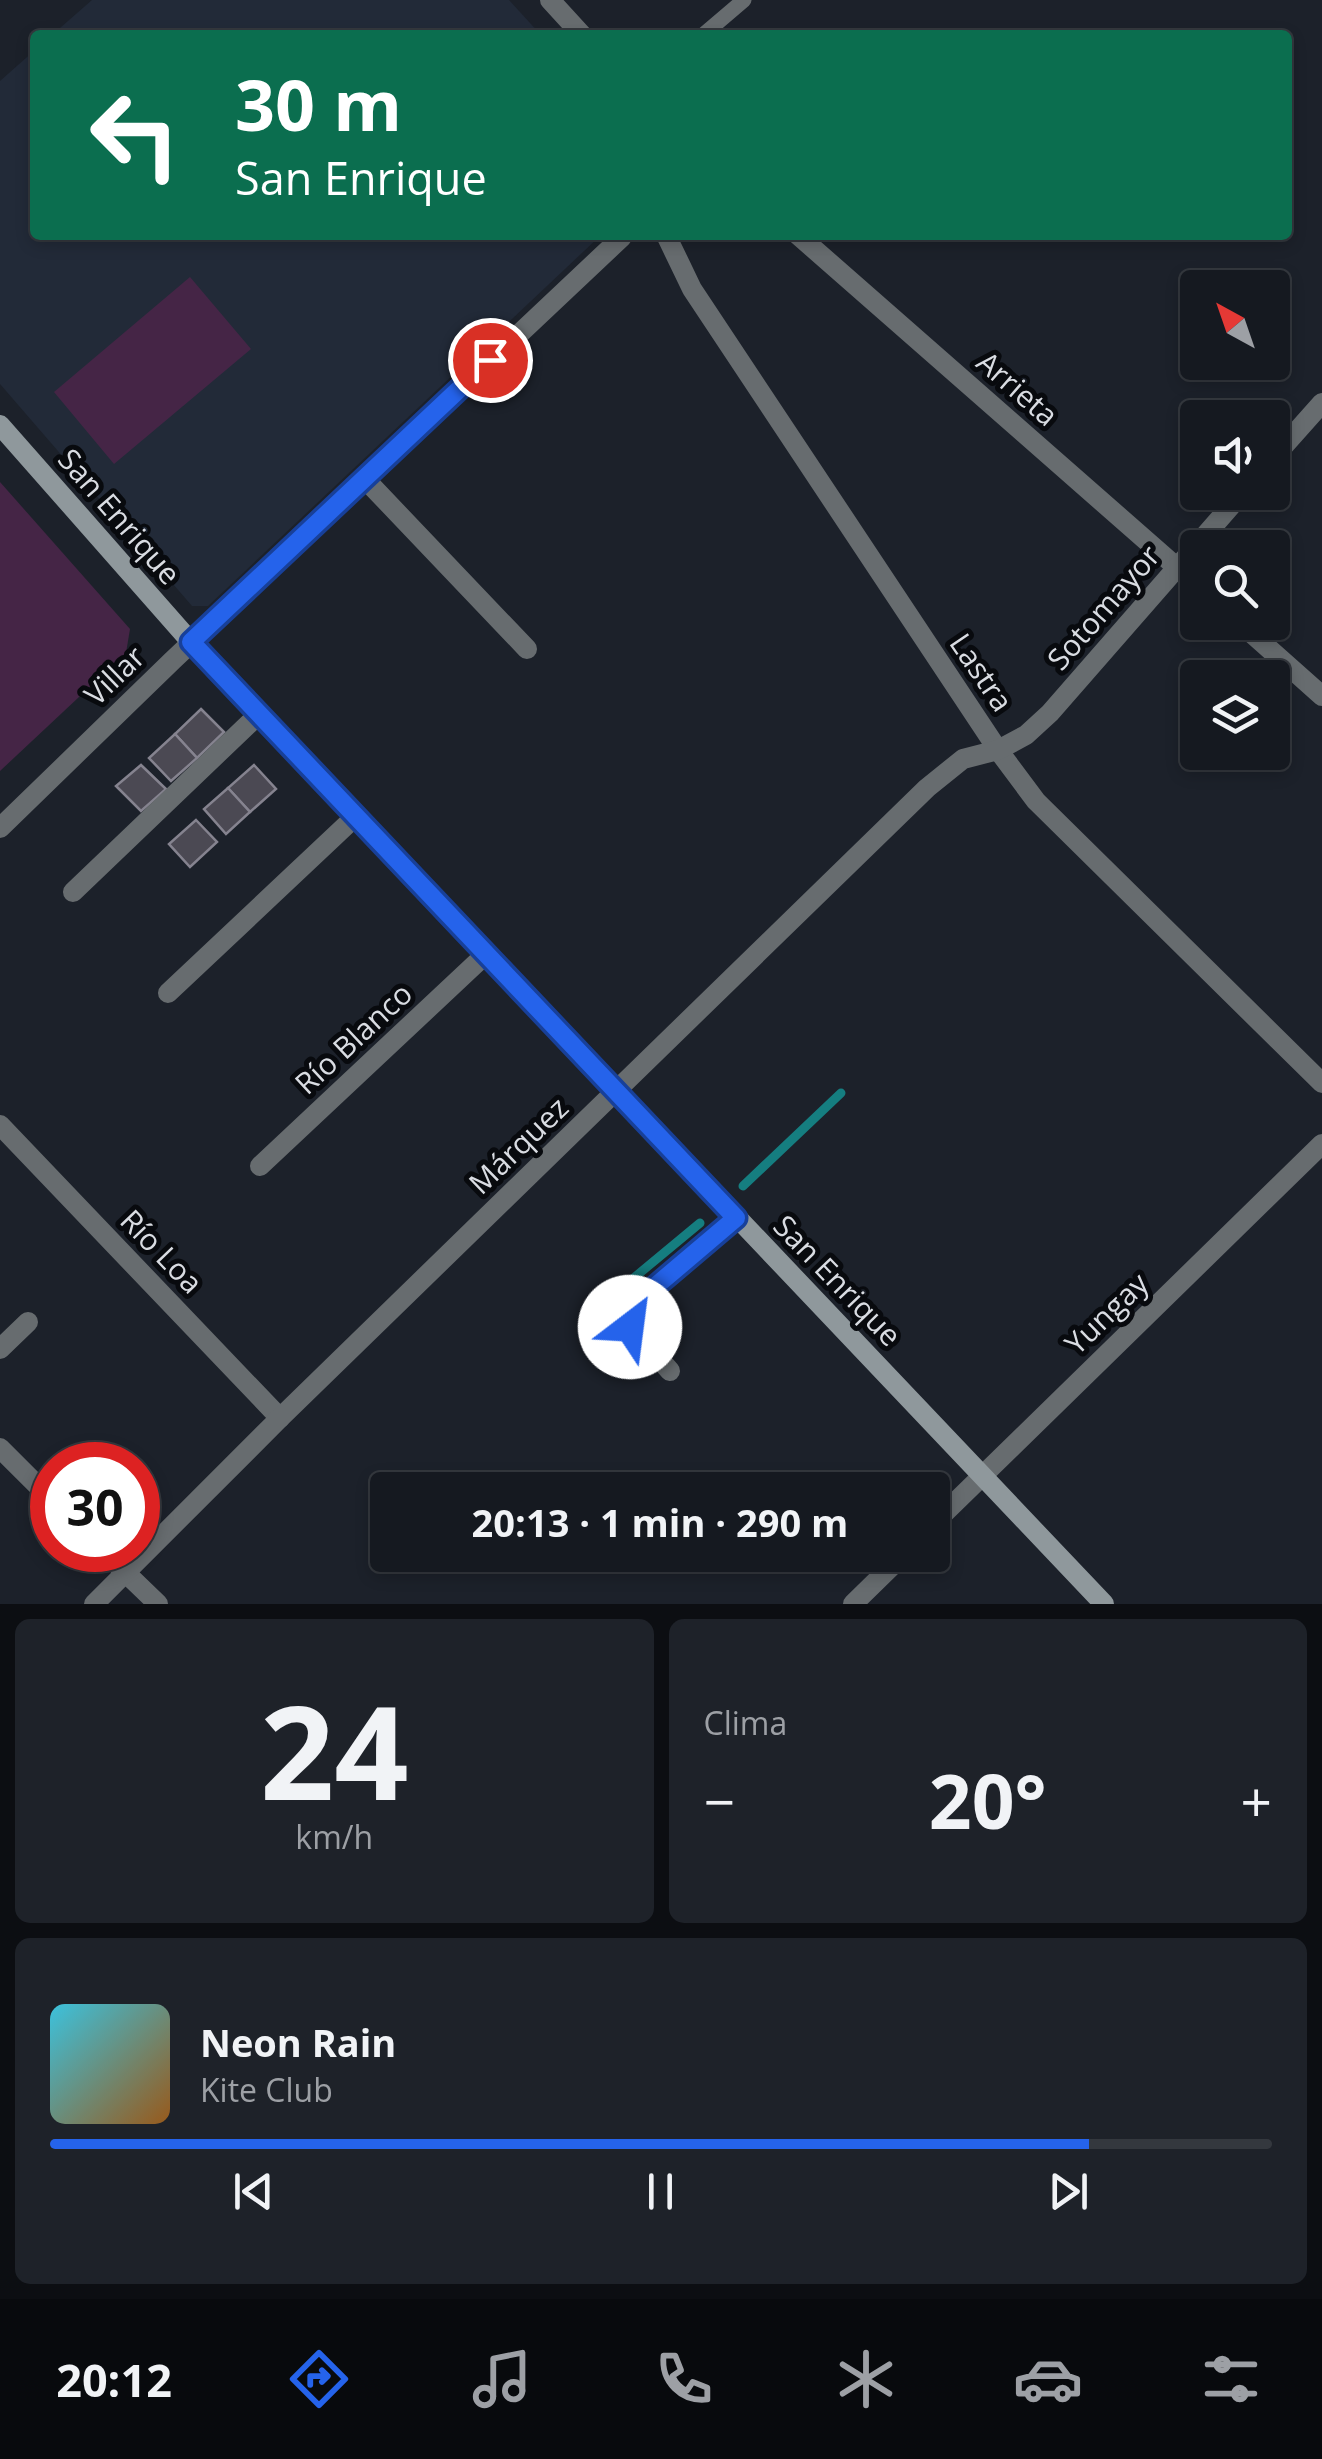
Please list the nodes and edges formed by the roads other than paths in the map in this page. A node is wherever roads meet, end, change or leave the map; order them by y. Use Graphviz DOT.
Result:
graph roads {
  1 [pos="550,0"];
  2 [pos="744,0"];
  3 [pos="577,30"];
  4 [pos="709,30"];
  5 [pos="619,240"];
  6 [pos="668,240"];
  7 [pos="804,240"];
  8 [pos="1322,403"];
  9 [pos="0,425"];
  10 [pos="1290,439"];
  11 [pos="365,479"];
  12 [pos="1228,510"];
  13 [pos="1178,568"];
  14 [pos="1259,640"];
  15 [pos="191,642"];
  16 [pos="527,648"];
  17 [pos="1322,696"];
  18 [pos="259,714"];
  19 [pos="998,750"];
  20 [pos="356,816"];
  21 [pos="0,828"];
  22 [pos="73,892"];
  23 [pos="486,954"];
  24 [pos="168,993"];
  25 [pos="1322,1083"];
  26 [pos="618,1091"];
  27 [pos="0,1125"];
  28 [pos="1322,1144"];
  29 [pos="260,1166"];
  30 [pos="736,1218"];
  31 [pos="28,1322"];
  32 [pos="0,1349"];
  33 [pos="670,1370"];
  34 [pos="280,1418"];
  35 [pos="0,1448"];
  36 [pos="983,1474"];
  37 [pos="30,1478"];
  38 [pos="950,1507"];
  39 [pos="885,1572"];
  40 [pos="126,1574"];
  41 [pos="94,1604"];
  42 [pos="158,1604"];
  43 [pos="854,1604"];
  44 [pos="1104,1604"];
  1 -- 3 [label="street"];
  2 -- 4 [label="lane"];
  5 -- 11 [label="street, Villar"];
  6 -- 19 [label="street, Lastra"];
  7 -- 13 [label="street, Arrieta"];
  8 -- 10 [label="street"];
  9 -- 15 [label="street, San Enrique"];
  11 -- 15 [label="street, Villar"];
  11 -- 16 [label="street"];
  12 -- 13 [label="street, Sotomayor"];
  13 -- 19 [label="street, Sotomayor"];
  14 -- 17 [label="street"];
  15 -- 18 [label="street, San Enrique"];
  15 -- 21 [label="street, Villar"];
  18 -- 20 [label="street, San Enrique"];
  18 -- 22 [label="street"];
  19 -- 25 [label="street, Lastra"];
  19 -- 26 [label="street, Márquez"];
  20 -- 23 [label="street, San Enrique"];
  20 -- 24 [label="street"];
  23 -- 26 [label="street, San Enrique"];
  23 -- 29 [label="street, Río Blanco"];
  26 -- 30 [label="street, San Enrique"];
  26 -- 34 [label="street, Márquez"];
  27 -- 34 [label="street, Río Loa"];
  28 -- 36 [label="street, Yungay"];
  30 -- 33 [label="street"];
  30 -- 36 [label="street, San Enrique"];
  31 -- 32 [label="street"];
  34 -- 40 [label="street, Márquez"];
  35 -- 37 [label="street"];
  36 -- 38 [label="street, Yungay"];
  36 -- 44 [label="street, San Enrique"];
  39 -- 43 [label="street"];
  40 -- 41 [label="street, Márquez"];
  40 -- 42 [label="street"];
}
